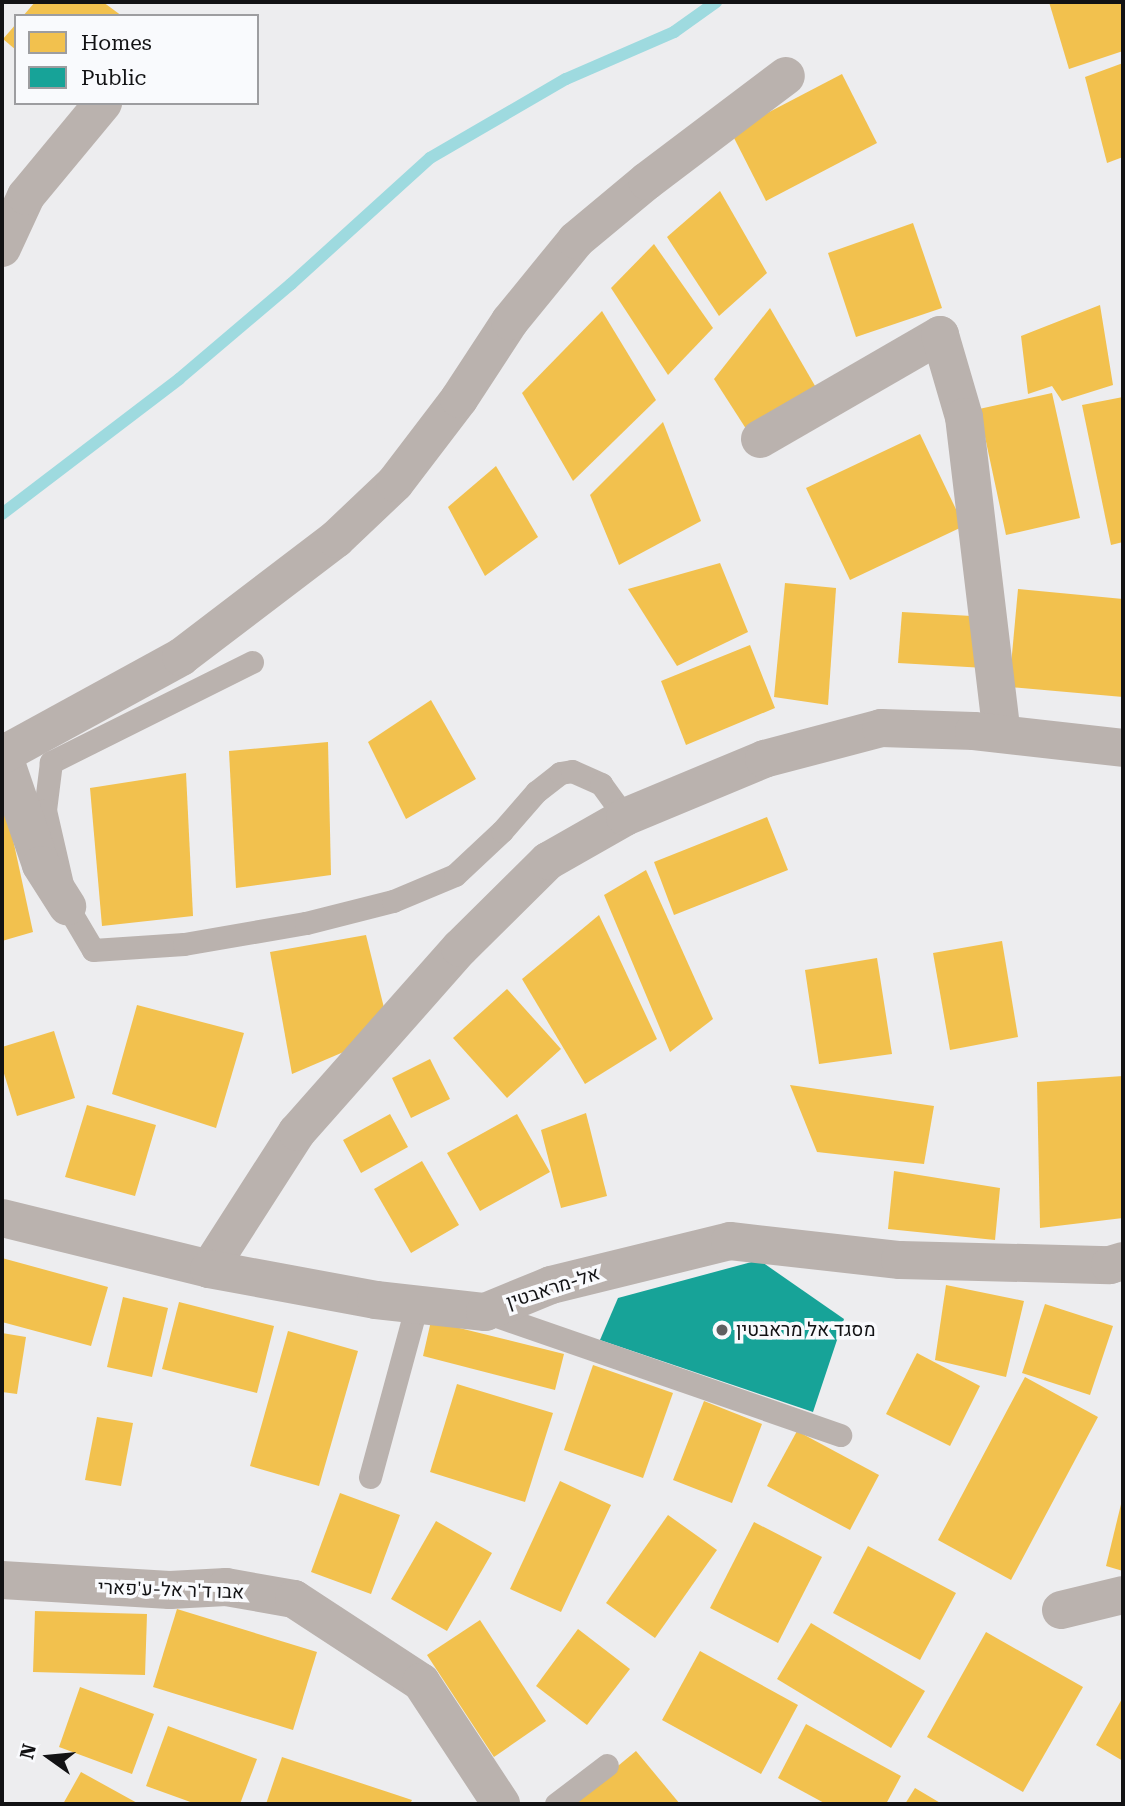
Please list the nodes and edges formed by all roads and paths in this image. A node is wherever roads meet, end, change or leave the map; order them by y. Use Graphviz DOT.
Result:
graph roads {
  1 [pos="786,76"];
  2 [pos="101,105"];
  3 [pos="2,248"];
  4 [pos="760,439"];
  5 [pos="252,662"];
  6 [pos="1002,734"];
  7 [pos="1123,748"];
  8 [pos="3,752"];
  9 [pos="625,817"];
  10 [pos="67,906"];
  11 [pos="2,1218"];
  12 [pos="1117,1263"];
  13 [pos="209,1269"];
  14 [pos="417,1304"];
  15 [pos="485,1311"];
  16 [pos="840,1435"];
  17 [pos="370,1477"];
  18 [pos="2,1580"];
  19 [pos="1123,1595"];
  20 [pos="1061,1610"];
  21 [pos="607,1765"];
  22 [pos="489,1799"];
  23 [pos="556,1804"];
  1 -- 8 [label="street"];
  2 -- 3 [label="street"];
  4 -- 6 [label="street"];
  5 -- 10 [label="lane"];
  6 -- 7 [label="street"];
  6 -- 9 [label="street"];
  8 -- 10 [label="street"];
  9 -- 10 [label="lane"];
  9 -- 13 [label="street"];
  11 -- 13 [label="street, אל-מראבטין"];
  12 -- 15 [label="street, אל-מראבטין"];
  13 -- 14 [label="street, אל-מראבטין"];
  14 -- 15 [label="street, אל-מראבטין"];
  14 -- 17 [label="lane"];
  15 -- 16 [label="lane"];
  18 -- 22 [label="street, אבו ד'ר אל-ע'פארי"];
  19 -- 20 [label="street"];
  21 -- 23 [label="lane"];
}
